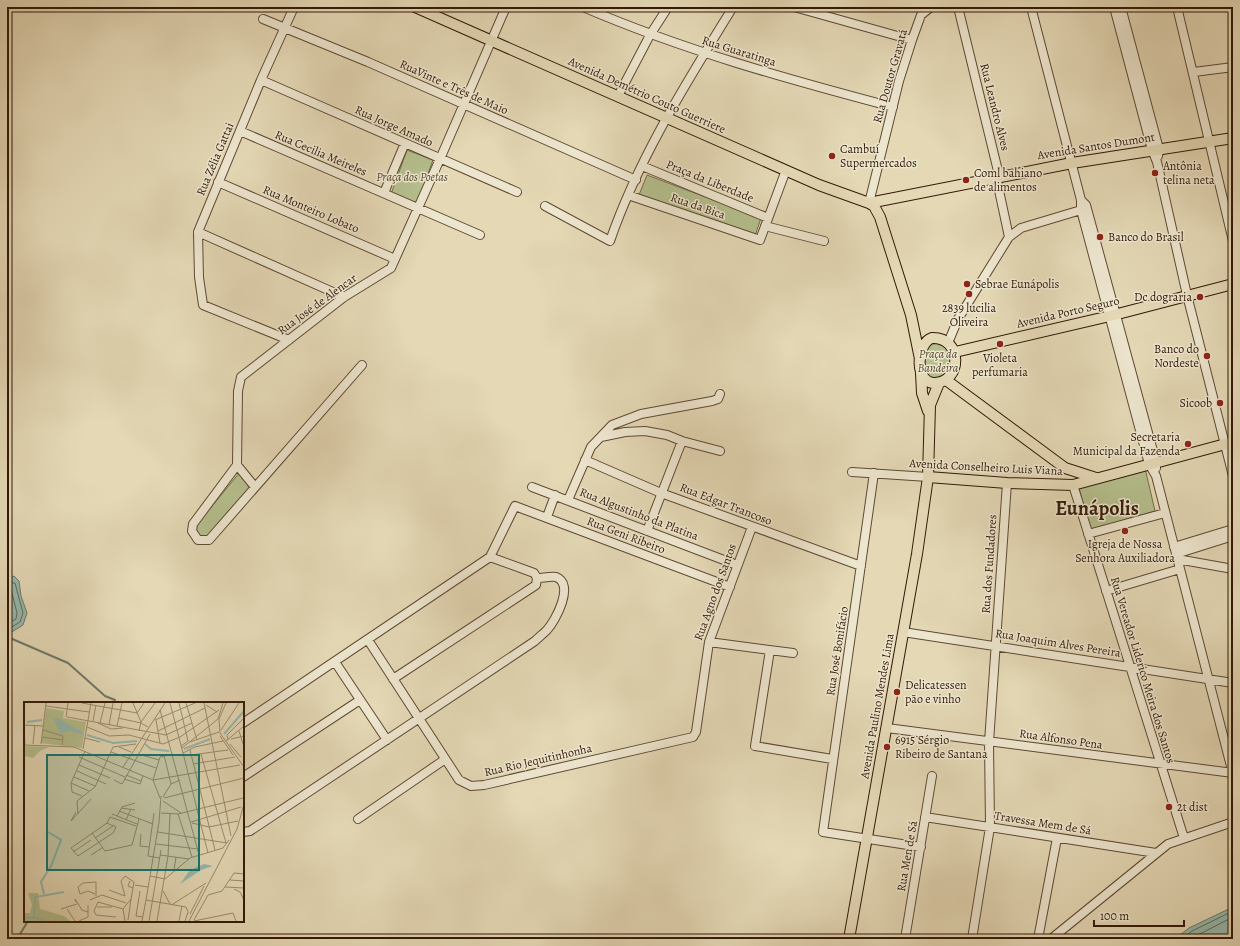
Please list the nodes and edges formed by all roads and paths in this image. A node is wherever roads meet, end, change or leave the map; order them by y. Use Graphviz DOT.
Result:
graph roads {
  1 [pos="294,7"];
  2 [pos="415,7"];
  3 [pos="506,7"];
  4 [pos="583,7"];
  5 [pos="668,7"];
  6 [pos="733,7"];
  7 [pos="794,7"];
  8 [pos="931,7"];
  9 [pos="958,7"];
  10 [pos="1031,7"];
  11 [pos="1114,7"];
  12 [pos="1121,7"];
  13 [pos="1177,7"];
  14 [pos="263,19"];
  15 [pos="285,28"];
  16 [pos="650,35"];
  17 [pos="912,40"];
  18 [pos="491,41"];
  19 [pos="704,53"];
  20 [pos="1130,54"];
  21 [pos="1233,67"];
  22 [pos="1233,70"];
  23 [pos="1194,74"];
  24 [pos="261,80"];
  25 [pos="618,96"];
  26 [pos="464,105"];
  27 [pos="893,107"];
  28 [pos="666,118"];
  29 [pos="240,131"];
  30 [pos="1233,138"];
  31 [pos="1210,142"];
  32 [pos="405,143"];
  33 [pos="1155,150"];
  34 [pos="440,159"];
  35 [pos="1072,163"];
  36 [pos="642,166"];
  37 [pos="786,170"];
  38 [pos="998,176"];
  39 [pos="636,180"];
  40 [pos="218,182"];
  41 [pos="517,192"];
  42 [pos="384,193"];
  43 [pos="628,195"];
  44 [pos="869,203"];
  45 [pos="1083,205"];
  46 [pos="545,206"];
  47 [pos="418,208"];
  48 [pos="766,222"];
  49 [pos="198,232"];
  50 [pos="480,236"];
  51 [pos="1009,237"];
  52 [pos="824,241"];
  53 [pos="1233,241"];
  54 [pos="395,259"];
  55 [pos="1233,284"];
  56 [pos="1187,295"];
  57 [pos="344,297"];
  58 [pos="911,315"];
  59 [pos="1114,315"];
  60 [pos="288,340"];
  61 [pos="927,340"];
  62 [pos="948,343"];
  63 [pos="955,352"];
  64 [pos="920,359"];
  65 [pos="362,365"];
  66 [pos="921,373"];
  67 [pos="942,381"];
  68 [pos="720,394"];
  69 [pos="929,413"];
  70 [pos="601,437"];
  71 [pos="682,441"];
  72 [pos="1229,443"];
  73 [pos="720,451"];
  74 [pos="585,460"];
  75 [pos="1153,463"];
  76 [pos="237,465"];
  77 [pos="1066,468"];
  78 [pos="852,472"];
  79 [pos="874,473"];
  80 [pos="1233,476"];
  81 [pos="928,477"];
  82 [pos="1096,478"];
  83 [pos="1007,483"];
  84 [pos="1073,485"];
  85 [pos="255,487"];
  86 [pos="532,487"];
  87 [pos="661,493"];
  88 [pos="555,495"];
  89 [pos="568,500"];
  90 [pos="1165,513"];
  91 [pos="547,517"];
  92 [pos="752,527"];
  93 [pos="1233,529"];
  94 [pos="647,531"];
  95 [pos="1088,534"];
  96 [pos="1233,536"];
  97 [pos="1176,553"];
  98 [pos="490,557"];
  99 [pos="737,565"];
  100 [pos="861,566"];
  101 [pos="1180,569"];
  102 [pos="1233,569"];
  103 [pos="537,578"];
  104 [pos="730,587"];
  105 [pos="1106,590"];
  106 [pos="904,632"];
  107 [pos="368,640"];
  108 [pos="709,642"];
  109 [pos="995,646"];
  110 [pos="770,650"];
  111 [pos="793,653"];
  112 [pos="335,662"];
  113 [pos="1130,666"];
  114 [pos="392,679"];
  115 [pos="1207,680"];
  116 [pos="1233,683"];
  117 [pos="360,700"];
  118 [pos="418,720"];
  119 [pos="244,721"];
  120 [pos="887,728"];
  121 [pos="693,737"];
  122 [pos="387,740"];
  123 [pos="989,742"];
  124 [pos="832,759"];
  125 [pos="444,760"];
  126 [pos="1160,764"];
  127 [pos="1233,774"];
  128 [pos="244,776"];
  129 [pos="932,776"];
  130 [pos="926,817"];
  131 [pos="358,819"];
  132 [pos="1233,822"];
  133 [pos="990,827"];
  134 [pos="244,832"];
  135 [pos="1057,838"];
  136 [pos="1184,838"];
  137 [pos="866,839"];
  138 [pos="921,847"];
  139 [pos="1156,853"];
  140 [pos="848,939"];
  141 [pos="905,939"];
  142 [pos="972,939"];
  143 [pos="1038,939"];
  144 [pos="1051,939"];
  1 -- 15 [label="street, Rua Zélia Gattai"];
  2 -- 18 [label="main road, Avenida Demétrio Couto Guerriere"];
  3 -- 18 [label="street, Rua José de Alencar"];
  4 -- 16 [label="street, Rua Guaratinga"];
  5 -- 16 [label="street"];
  6 -- 19 [label="street"];
  7 -- 17 [label="street"];
  8 -- 17 [label="street, Rua Doutor Gravatá"];
  9 -- 38 [label="street, Rua Leandro Alves"];
  10 -- 35 [label="street"];
  11 -- 20 [label="street"];
  12 -- 20 [label="street"];
  13 -- 23 [label="street"];
  14 -- 15 [label="street, RuaVinte e Três de Maio"];
  15 -- 24 [label="street, Rua Zélia Gattai"];
  15 -- 26 [label="street, RuaVinte e Três de Maio"];
  16 -- 19 [label="street, Rua Guaratinga"];
  16 -- 25 [label="street"];
  17 -- 27 [label="street, Rua Doutor Gravatá"];
  18 -- 25 [label="main road, Avenida Demétrio Couto Guerriere"];
  18 -- 26 [label="street, Rua José de Alencar"];
  19 -- 27 [label="street, Rua Guaratinga"];
  19 -- 28 [label="street"];
  20 -- 33 [label="street"];
  21 -- 23 [label="street"];
  22 -- 23 [label="street"];
  23 -- 31 [label="street"];
  24 -- 29 [label="street, Rua Zélia Gattai"];
  24 -- 32 [label="street, Rua Jorge Amado"];
  25 -- 28 [label="main road, Avenida Demétrio Couto Guerriere"];
  26 -- 34 [label="street, Rua José de Alencar"];
  26 -- 39 [label="street, RuaVinte e Três de Maio"];
  27 -- 44 [label="street, Rua Doutor Gravatá"];
  28 -- 36 [label="street"];
  28 -- 37 [label="main road, Avenida Demétrio Couto Guerriere"];
  29 -- 40 [label="street, Rua Zélia Gattai"];
  29 -- 42 [label="street, Rua Cecilia Meireles"];
  30 -- 31 [label="main road, Avenida Santos Dumont"];
  31 -- 33 [label="main road, Avenida Santos Dumont"];
  31 -- 53 [label="street"];
  32 -- 34 [label="street, Rua Jorge Amado"];
  32 -- 42 [label="street"];
  33 -- 35 [label="main road, Avenida Santos Dumont"];
  33 -- 56 [label="street"];
  34 -- 41 [label="street, Rua Jorge Amado"];
  34 -- 47 [label="street, Rua José de Alencar"];
  35 -- 38 [label="main road, Avenida Santos Dumont"];
  35 -- 45 [label="street"];
  36 -- 39 [label="street"];
  36 -- 48 [label="street, Praça da Liberdade"];
  37 -- 44 [label="main road, Avenida Demétrio Couto Guerriere"];
  37 -- 48 [label="street"];
  38 -- 44 [label="main road, Avenida Santos Dumont"];
  38 -- 51 [label="street, Rua Leandro Alves"];
  39 -- 43 [label="street"];
  40 -- 49 [label="street, Rua Zélia Gattai"];
  40 -- 54 [label="street, Rua Monteiro Lobato"];
  42 -- 47 [label="street, Rua Cecilia Meireles"];
  43 -- 46 [label="street"];
  43 -- 48 [label="street, Rua da Bica"];
  44 -- 58 [label="main road"];
  45 -- 51 [label="street"];
  45 -- 59 [label="street"];
  47 -- 50 [label="street, Rua Cecilia Meireles"];
  47 -- 54 [label="street, Rua José de Alencar"];
  48 -- 52 [label="street, Praça da Liberdade"];
  49 -- 57 [label="street"];
  49 -- 60 [label="street, Rua Zélia Gattai"];
  51 -- 62 [label="street"];
  54 -- 57 [label="street, Rua José de Alencar"];
  55 -- 56 [label="main road, Avenida Porto Seguro"];
  56 -- 59 [label="main road, Avenida Porto Seguro"];
  56 -- 72 [label="street"];
  57 -- 60 [label="street, Rua José de Alencar"];
  58 -- 61 [label="main road"];
  58 -- 64 [label="main road"];
  59 -- 63 [label="main road, Avenida Porto Seguro"];
  59 -- 75 [label="street"];
  60 -- 76 [label="street, Rua José de Alencar"];
  61 -- 62 [label="main road"];
  61 -- 64 [label="main road"];
  62 -- 63 [label="main road"];
  63 -- 67 [label="main road"];
  64 -- 66 [label="main road"];
  65 -- 85 [label="street"];
  66 -- 67 [label="main road"];
  66 -- 69 [label="main road"];
  67 -- 69 [label="main road"];
  67 -- 77 [label="main road"];
  68 -- 70 [label="street"];
  69 -- 81 [label="main road, Avenida Paulino Mendes Lima"];
  70 -- 71 [label="street"];
  70 -- 74 [label="street"];
  71 -- 73 [label="street"];
  71 -- 87 [label="street"];
  72 -- 75 [label="main road, Avenida Conselheiro Luis Viana"];
  72 -- 80 [label="street"];
  74 -- 87 [label="street, Rua Edgar Trancoso"];
  74 -- 89 [label="street"];
  75 -- 82 [label="main road, Avenida Conselheiro Luis Viana"];
  75 -- 90 [label="street"];
  76 -- 85 [label="street"];
  76 -- 85 [label="street"];
  77 -- 82 [label="main road"];
  77 -- 84 [label="main road"];
  78 -- 79 [label="street, Avenida Conselheiro Luis Viana"];
  79 -- 81 [label="street, Avenida Conselheiro Luis Viana"];
  79 -- 100 [label="street, Rua José Bonifácio"];
  81 -- 83 [label="main road, Avenida Conselheiro Luis Viana"];
  81 -- 106 [label="main road, Avenida Paulino Mendes Lima"];
  82 -- 84 [label="main road, Avenida Conselheiro Luis Viana"];
  83 -- 84 [label="main road, Avenida Conselheiro Luis Viana"];
  83 -- 109 [label="street, Rua dos Fundadores"];
  84 -- 95 [label="street, Rua Vereador Liderico Meira dos Santos"];
  86 -- 88 [label="street, Rua Algustinho da Platina"];
  87 -- 92 [label="street, Rua Edgar Trancoso"];
  87 -- 94 [label="street"];
  88 -- 89 [label="street, Rua Algustinho da Platina"];
  88 -- 91 [label="street"];
  89 -- 94 [label="street, Rua Algustinho da Platina"];
  90 -- 95 [label="street"];
  90 -- 97 [label="street"];
  91 -- 98 [label="street, Rua Geni Ribeiro"];
  91 -- 104 [label="street, Rua Geni Ribeiro"];
  92 -- 99 [label="street, Rua Agno dos Santos"];
  92 -- 100 [label="street, Rua Edgar Trancoso"];
  93 -- 97 [label="street"];
  94 -- 99 [label="street, Rua Algustinho da Platina"];
  95 -- 105 [label="street, Rua Vereador Liderico Meira dos Santos"];
  96 -- 97 [label="street"];
  97 -- 101 [label="street"];
  97 -- 102 [label="street"];
  98 -- 103 [label="street"];
  98 -- 107 [label="street"];
  99 -- 104 [label="street, Rua Agno dos Santos"];
  100 -- 124 [label="street, Rua José Bonifácio"];
  101 -- 105 [label="street"];
  101 -- 115 [label="street"];
  103 -- 114 [label="street"];
  103 -- 118 [label="street"];
  104 -- 108 [label="street, Rua Agno dos Santos"];
  105 -- 113 [label="street, Rua Vereador Liderico Meira dos Santos"];
  106 -- 109 [label="street, Rua Joaquim Alves Pereira"];
  106 -- 120 [label="main road, Avenida Paulino Mendes Lima"];
  107 -- 112 [label="street"];
  107 -- 114 [label="street, Rua Rio Jequitinhonha"];
  108 -- 110 [label="street"];
  108 -- 121 [label="street, Rua Agno dos Santos"];
  109 -- 113 [label="street, Rua Joaquim Alves Pereira"];
  109 -- 123 [label="street, Rua dos Fundadores"];
  110 -- 111 [label="street"];
  110 -- 124 [label="street"];
  112 -- 117 [label="street"];
  112 -- 119 [label="street"];
  113 -- 115 [label="street, Rua Joaquim Alves Pereira"];
  113 -- 126 [label="street, Rua Vereador Liderico Meira dos Santos"];
  114 -- 118 [label="street, Rua Rio Jequitinhonha"];
  115 -- 116 [label="street, Rua Joaquim Alves Pereira"];
  115 -- 127 [label="street"];
  117 -- 122 [label="street"];
  117 -- 128 [label="street"];
  118 -- 122 [label="street"];
  118 -- 125 [label="street, Rua Rio Jequitinhonha"];
  120 -- 123 [label="street, Rua Alfonso Pena"];
  120 -- 137 [label="main road, Avenida Paulino Mendes Lima"];
  121 -- 125 [label="street, Rua Rio Jequitinhonha"];
  122 -- 134 [label="street"];
  123 -- 126 [label="street, Rua Alfonso Pena"];
  123 -- 133 [label="street, Rua dos Fundadores"];
  124 -- 137 [label="street, Rua José Bonifácio"];
  125 -- 131 [label="street"];
  126 -- 127 [label="street, Rua Alfonso Pena"];
  126 -- 136 [label="street, Rua Vereador Liderico Meira dos Santos"];
  129 -- 130 [label="street, Rua Men de Sá"];
  130 -- 133 [label="street, Travessa Mem de Sá"];
  130 -- 138 [label="street, Rua Men de Sá"];
  132 -- 136 [label="street"];
  133 -- 135 [label="street, Travessa Mem de Sá"];
  133 -- 142 [label="street, Rua dos Fundadores"];
  135 -- 139 [label="street, Travessa Mem de Sá"];
  135 -- 143 [label="street"];
  136 -- 139 [label="street"];
  137 -- 138 [label="street"];
  137 -- 140 [label="main road, Avenida Paulino Mendes Lima"];
  138 -- 141 [label="street, Rua Men de Sá"];
  139 -- 144 [label="street"];
}
